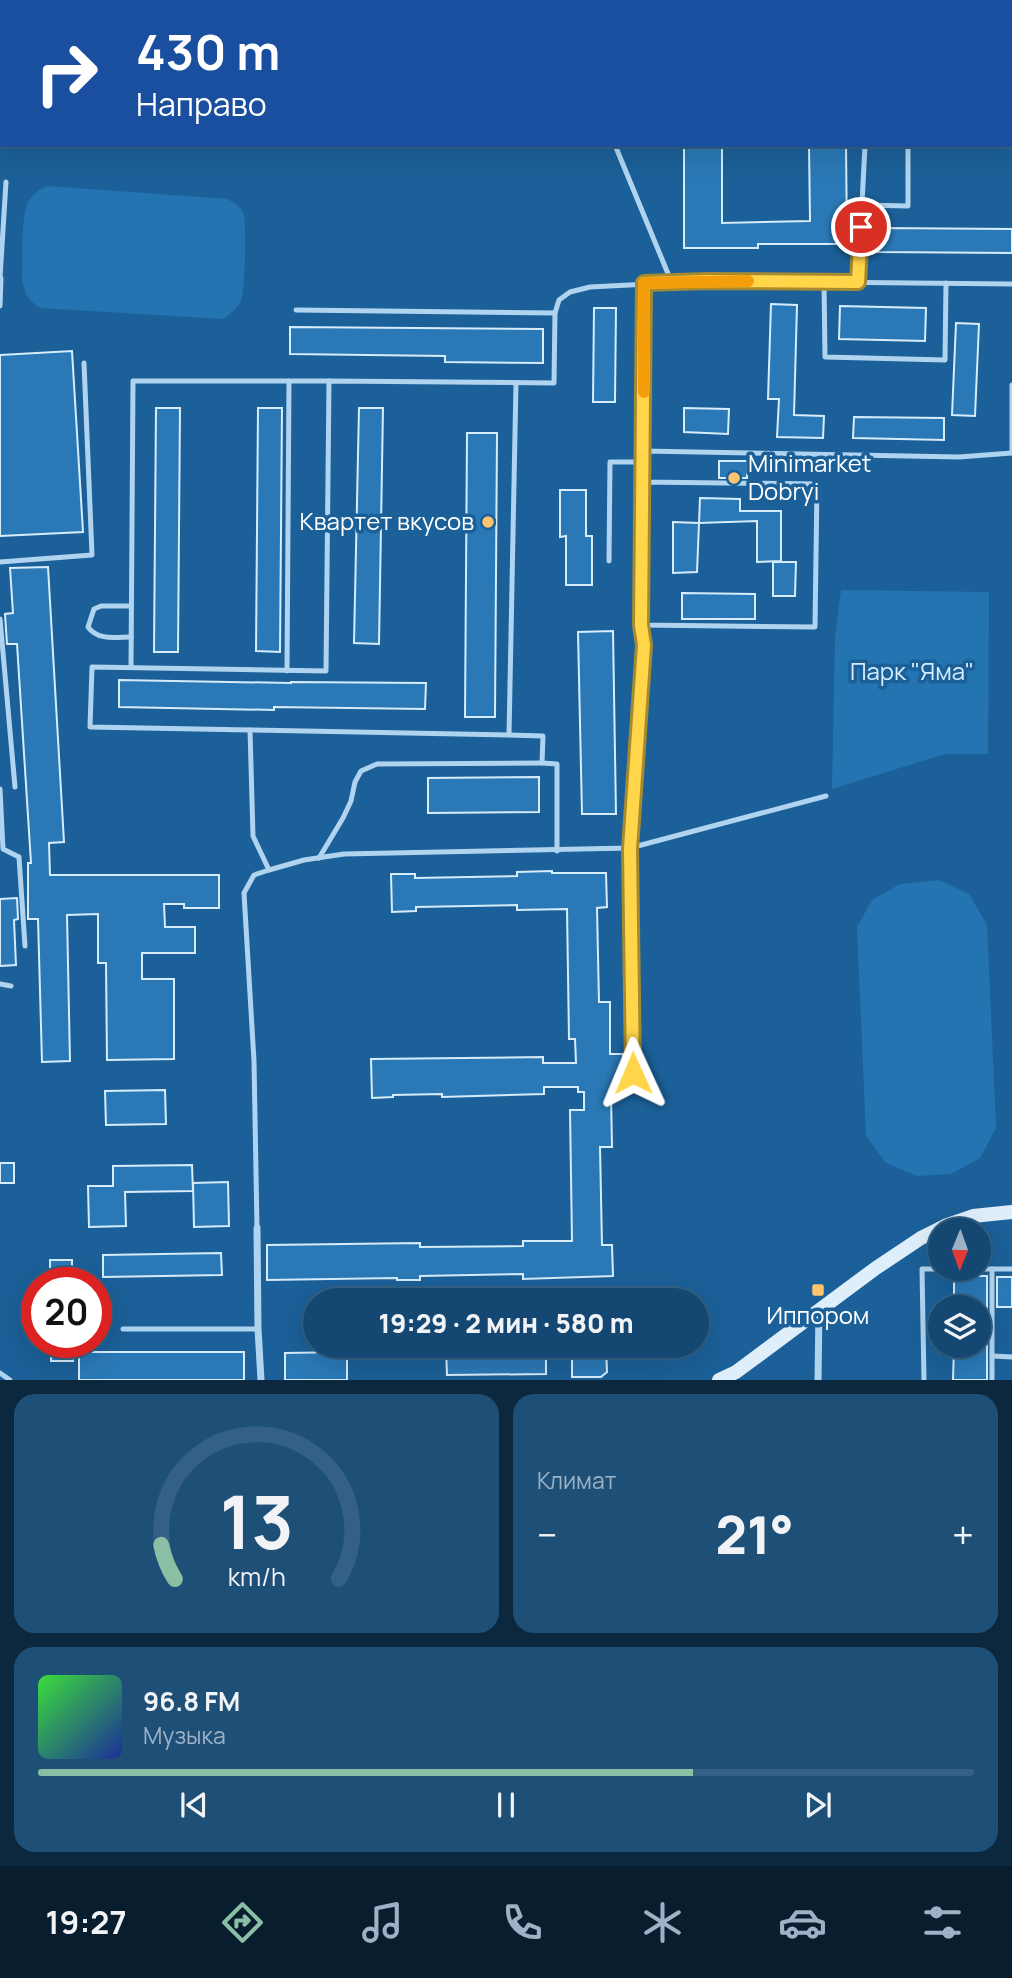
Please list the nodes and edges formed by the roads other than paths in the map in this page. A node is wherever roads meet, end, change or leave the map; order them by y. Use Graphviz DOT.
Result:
graph roads {
  1 [pos="616,147"];
  2 [pos="865,147"];
  3 [pos="908,147"];
  4 [pos="6,182"];
  5 [pos="862,205"];
  6 [pos="1,278"];
  7 [pos="671,282"];
  8 [pos="824,282"];
  9 [pos="858,282"];
  10 [pos="644,283"];
  11 [pos="946,283"];
  12 [pos="1012,284"];
  13 [pos="0,306"];
  14 [pos="296,310"];
  15 [pos="555,313"];
  16 [pos="84,363"];
  17 [pos="289,381"];
  18 [pos="329,381"];
  19 [pos="516,383"];
  20 [pos="1012,385"];
  21 [pos="643,451"];
  22 [pos="1012,453"];
  23 [pos="643,462"];
  24 [pos="643,482"];
  25 [pos="609,561"];
  26 [pos="0,562"];
  27 [pos="131,606"];
  28 [pos="0,618"];
  29 [pos="641,625"];
  30 [pos="131,637"];
  31 [pos="131,667"];
  32 [pos="287,671"];
  33 [pos="250,730"];
  34 [pos="509,735"];
  35 [pos="542,764"];
  36 [pos="15,787"];
  37 [pos="0,789"];
  38 [pos="826,796"];
  39 [pos="630,849"];
  40 [pos="557,851"];
  41 [pos="319,858"];
  42 [pos="269,870"];
  43 [pos="25,946"];
  44 [pos="0,984"];
  45 [pos="11,986"];
  46 [pos="633,1073"];
  47 [pos="1012,1212"];
  48 [pos="257,1228"];
  49 [pos="928,1269"];
  50 [pos="992,1269"];
  51 [pos="1012,1269"];
  52 [pos="819,1311"];
  53 [pos="122,1329"];
  54 [pos="258,1329"];
  55 [pos="992,1356"];
  56 [pos="1012,1357"];
  57 [pos="0,1373"];
  58 [pos="10,1380"];
  59 [pos="261,1380"];
  60 [pos="719,1380"];
  61 [pos="818,1380"];
  62 [pos="924,1380"];
  63 [pos="992,1380"];
  1 -- 7 [label="lane"];
  2 -- 9 [label="lane"];
  3 -- 5 [label="lane"];
  4 -- 6 [label="lane"];
  6 -- 13 [label="lane"];
  7 -- 8 [label="lane"];
  7 -- 10 [label="lane"];
  8 -- 9 [label="lane"];
  8 -- 11 [label="lane"];
  9 -- 11 [label="lane"];
  10 -- 15 [label="lane"];
  10 -- 21 [label="lane"];
  11 -- 12 [label="lane"];
  14 -- 15 [label="lane"];
  15 -- 19 [label="lane"];
  16 -- 26 [label="lane"];
  17 -- 18 [label="lane"];
  17 -- 27 [label="lane"];
  17 -- 32 [label="lane"];
  18 -- 19 [label="lane"];
  18 -- 32 [label="lane"];
  19 -- 34 [label="lane"];
  20 -- 22 [label="lane"];
  21 -- 22 [label="lane"];
  21 -- 23 [label="lane"];
  23 -- 24 [label="lane"];
  23 -- 25 [label="lane"];
  24 -- 29 [label="lane"];
  24 -- 29 [label="lane"];
  27 -- 30 [label="lane"];
  27 -- 30 [label="lane"];
  28 -- 36 [label="lane"];
  29 -- 39 [label="lane"];
  30 -- 31 [label="lane"];
  31 -- 32 [label="lane"];
  31 -- 33 [label="lane"];
  33 -- 34 [label="lane"];
  33 -- 42 [label="lane"];
  34 -- 35 [label="lane"];
  35 -- 40 [label="lane"];
  35 -- 41 [label="lane"];
  37 -- 43 [label="lane"];
  38 -- 39 [label="lane"];
  39 -- 40 [label="lane"];
  39 -- 46 [label="lane"];
  40 -- 41 [label="lane"];
  41 -- 42 [label="lane"];
  42 -- 48 [label="lane"];
  44 -- 45 [label="lane"];
  47 -- 52 [label="main road"];
  48 -- 54 [label="street"];
  49 -- 62 [label="lane"];
  50 -- 51 [label="lane"];
  50 -- 55 [label="lane"];
  52 -- 60 [label="main road"];
  52 -- 61 [label="street"];
  53 -- 54 [label="lane"];
  54 -- 59 [label="street"];
  55 -- 56 [label="lane"];
  55 -- 63 [label="lane"];
  57 -- 58 [label="lane"];
}
